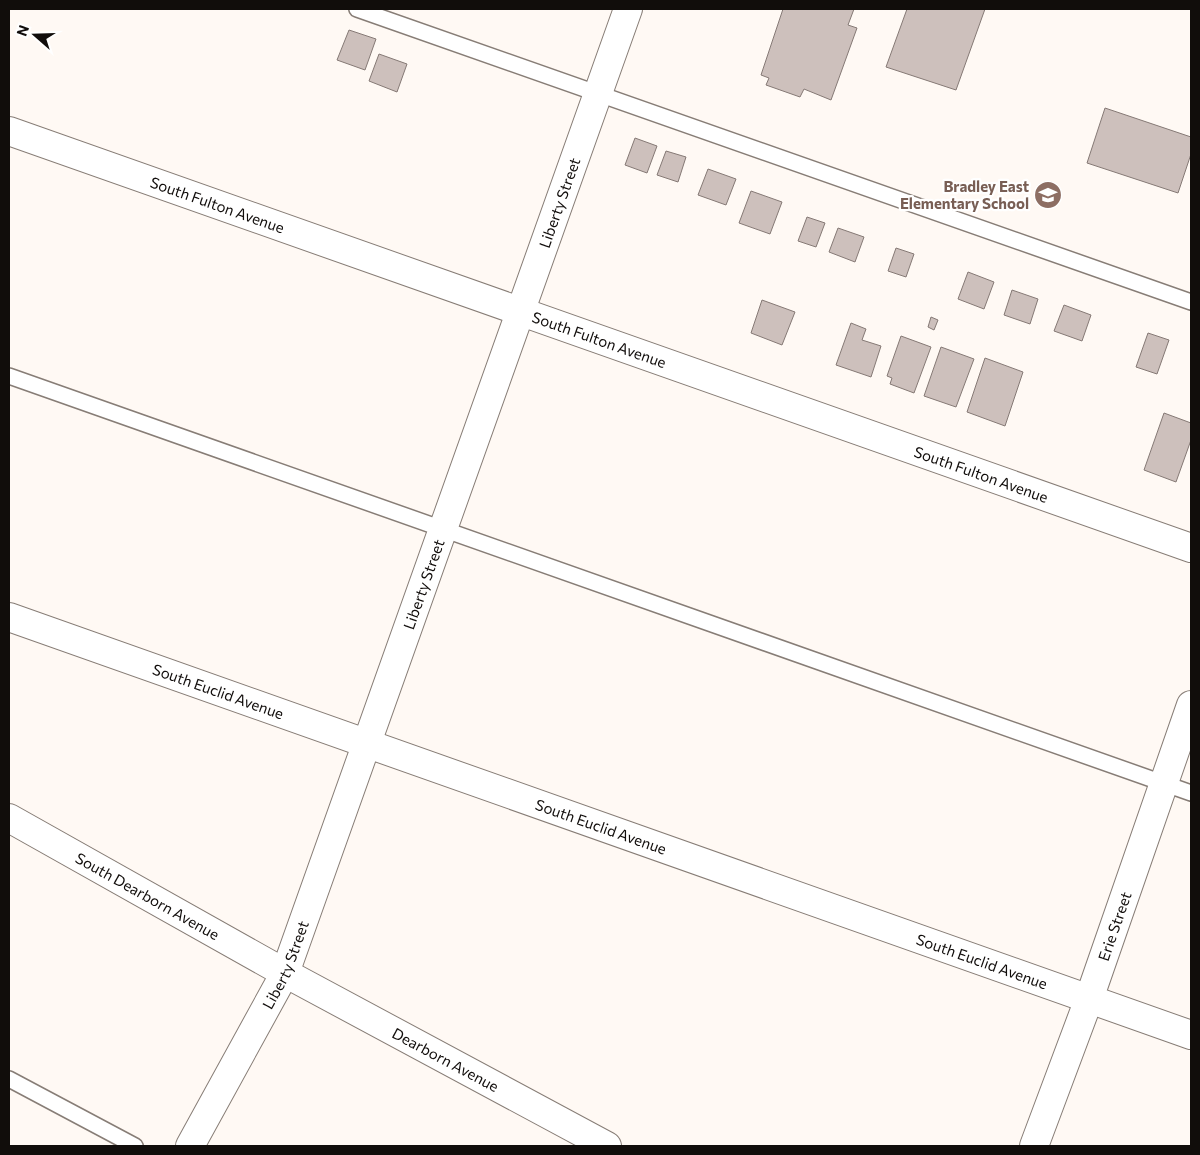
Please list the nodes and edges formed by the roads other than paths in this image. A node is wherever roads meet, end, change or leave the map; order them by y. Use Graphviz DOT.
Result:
graph roads {
  1 [pos="357,9"];
  2 [pos="628,9"];
  3 [pos="598,94"];
  4 [pos="9,131"];
  5 [pos="1191,302"];
  6 [pos="520,311"];
  7 [pos="9,376"];
  8 [pos="443,529"];
  9 [pos="1191,548"];
  10 [pos="9,617"];
  11 [pos="1191,705"];
  12 [pos="367,744"];
  13 [pos="1164,783"];
  14 [pos="1191,793"];
  15 [pos="9,818"];
  16 [pos="285,973"];
  17 [pos="1089,999"];
  18 [pos="1191,1035"];
  19 [pos="9,1079"];
  20 [pos="135,1146"];
  21 [pos="190,1146"];
  22 [pos="607,1146"];
  23 [pos="1034,1146"];
  1 -- 3 [label="lane"];
  2 -- 3 [label="street, Liberty Street"];
  3 -- 5 [label="lane"];
  3 -- 6 [label="street, Liberty Street"];
  4 -- 6 [label="street, South Fulton Avenue"];
  6 -- 8 [label="street, Liberty Street"];
  6 -- 9 [label="street, South Fulton Avenue"];
  7 -- 8 [label="lane"];
  8 -- 12 [label="street, Liberty Street"];
  8 -- 13 [label="lane"];
  10 -- 12 [label="street, South Euclid Avenue"];
  11 -- 13 [label="street, Erie Street"];
  12 -- 16 [label="street, Liberty Street"];
  12 -- 17 [label="street, South Euclid Avenue"];
  13 -- 14 [label="lane"];
  13 -- 17 [label="street, Erie Street"];
  15 -- 16 [label="street, South Dearborn Avenue"];
  16 -- 21 [label="street, Liberty Street"];
  16 -- 22 [label="street, Dearborn Avenue"];
  17 -- 18 [label="street, South Euclid Avenue"];
  17 -- 23 [label="street, Erie Street"];
  19 -- 20 [label="lane"];
}
